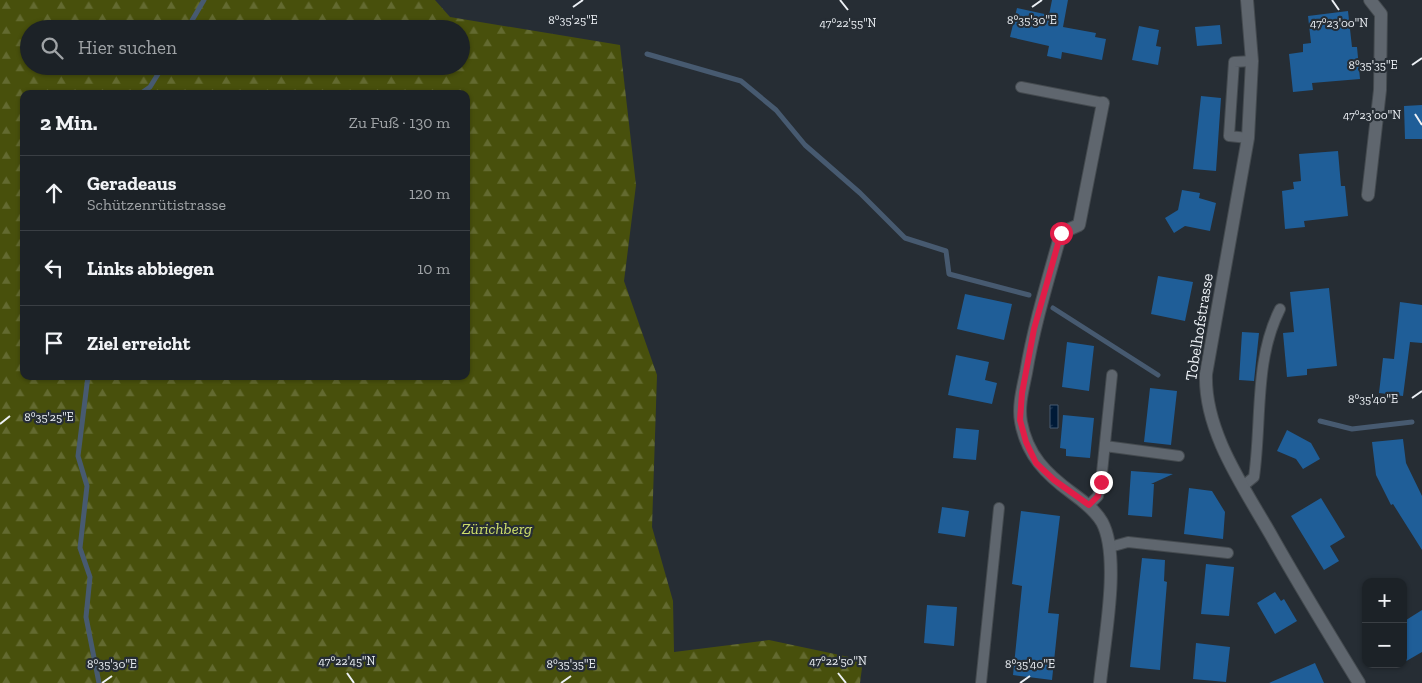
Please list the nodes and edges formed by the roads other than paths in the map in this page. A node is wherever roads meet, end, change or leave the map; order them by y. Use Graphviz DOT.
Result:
graph roads {
  1 [pos="1247,0"];
  2 [pos="1370,0"];
  3 [pos="1252,61"];
  4 [pos="1021,86"];
  5 [pos="1103,103"];
  6 [pos="1248,138"];
  7 [pos="1368,195"];
  8 [pos="1280,309"];
  9 [pos="1112,375"];
  10 [pos="1105,446"];
  11 [pos="1179,456"];
  12 [pos="1243,486"];
  13 [pos="1089,505"];
  14 [pos="999,508"];
  15 [pos="1110,547"];
  16 [pos="1228,553"];
  17 [pos="981,683"];
  18 [pos="1100,683"];
  19 [pos="1359,683"];
  1 -- 3 [label="street, Tobelhofstrasse"];
  2 -- 7 [label="street"];
  3 -- 6 [label="street, Tobelhofstrasse"];
  3 -- 6 [label="lane"];
  4 -- 5 [label="lane"];
  5 -- 13 [label="street"];
  6 -- 12 [label="street, Tobelhofstrasse"];
  8 -- 12 [label="lane"];
  9 -- 10 [label="lane"];
  10 -- 11 [label="lane"];
  10 -- 13 [label="lane"];
  12 -- 19 [label="street, Tobelhofstrasse"];
  13 -- 15 [label="street"];
  14 -- 17 [label="lane"];
  15 -- 16 [label="lane"];
  15 -- 18 [label="street"];
}
